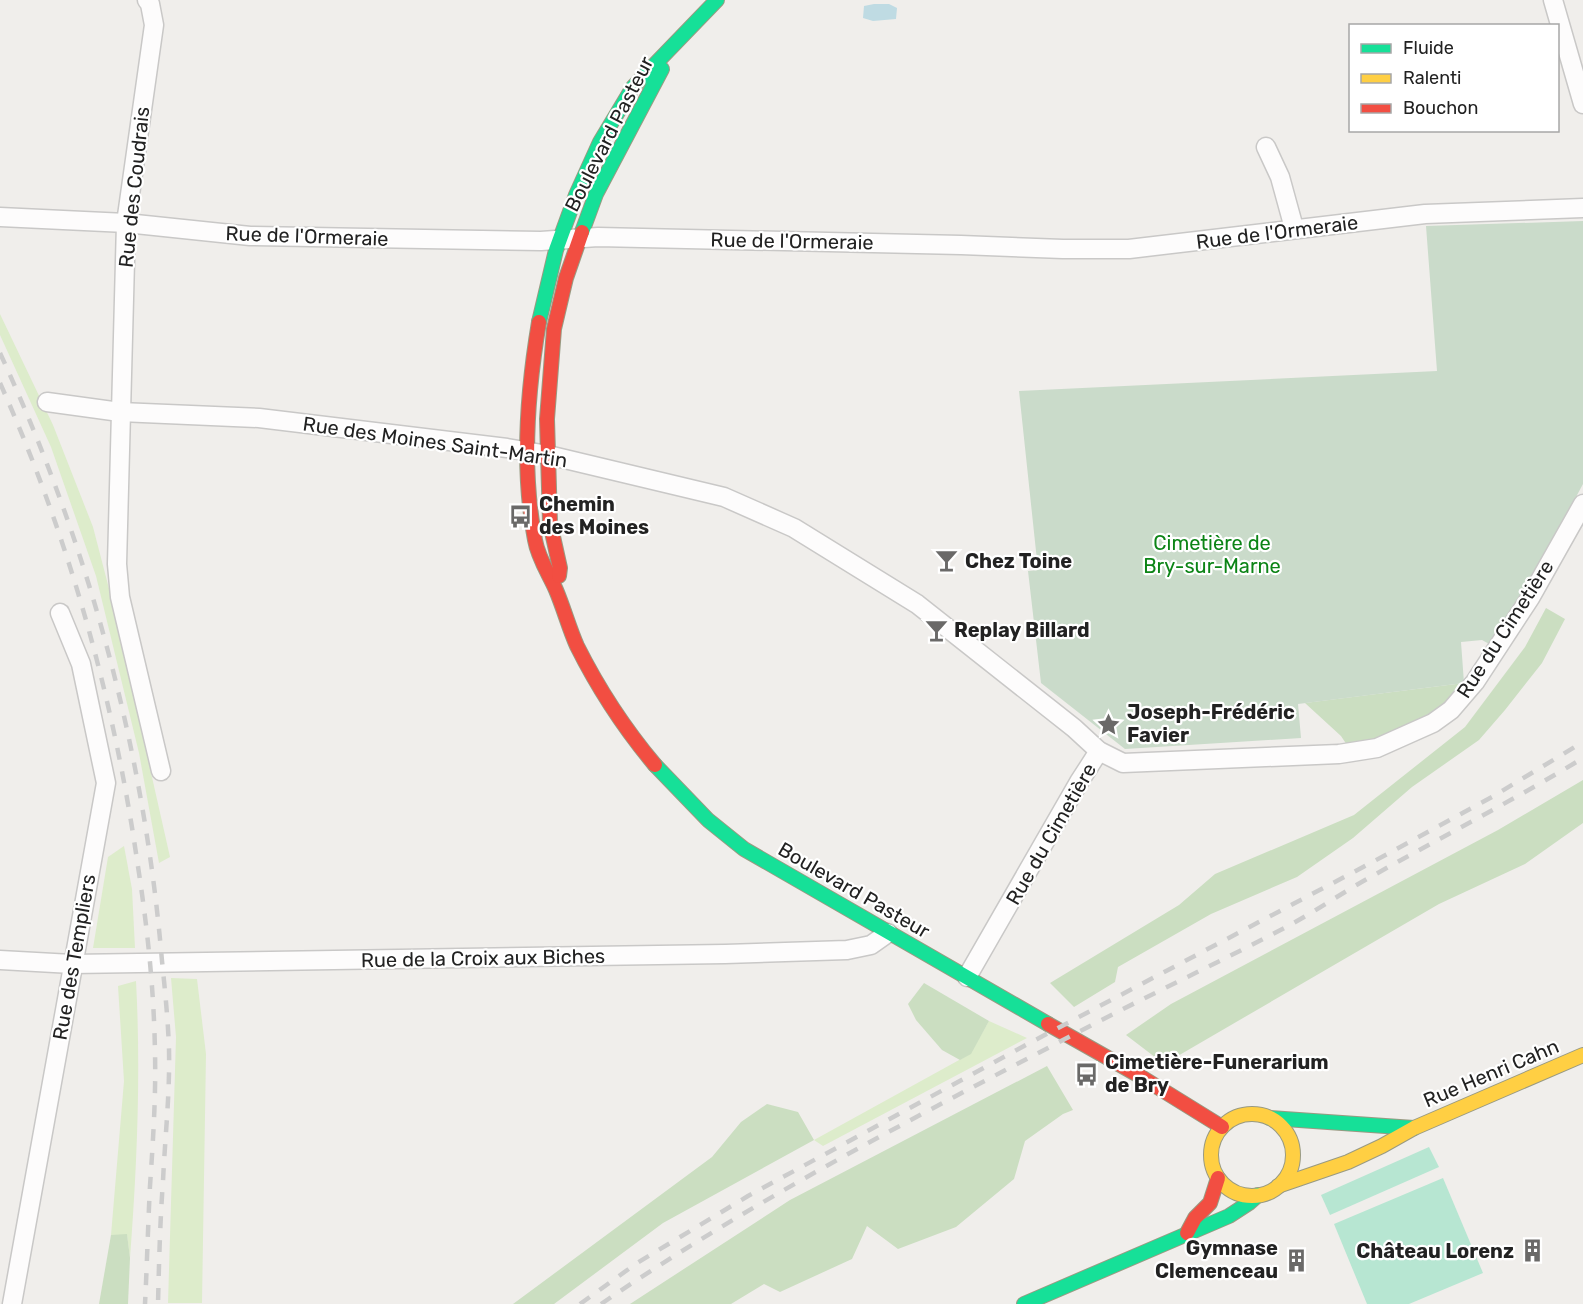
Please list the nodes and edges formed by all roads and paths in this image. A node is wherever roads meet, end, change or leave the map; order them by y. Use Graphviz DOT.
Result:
graph roads {
  1 [pos="147,0"];
  2 [pos="717,0"];
  3 [pos="1553,0"];
  4 [pos="674,46"];
  5 [pos="1583,104"];
  6 [pos="1266,147"];
  7 [pos="1583,208"];
  8 [pos="0,217"];
  9 [pos="126,223"];
  10 [pos="1294,228"];
  11 [pos="560,238"];
  12 [pos="579,238"];
  13 [pos="47,402"];
  14 [pos="120,412"];
  15 [pos="527,452"];
  16 [pos="548,455"];
  17 [pos="1583,504"];
  18 [pos="558,594"];
  19 [pos="60,613"];
  20 [pos="1100,751"];
  21 [pos="161,771"];
  22 [pos="888,933"];
  23 [pos="0,960"];
  24 [pos="72,964"];
  25 [pos="967,977"];
  26 [pos="1583,1055"];
  27 [pos="1270,1118"];
  28 [pos="1222,1126"];
  29 [pos="1414,1128"];
  30 [pos="1218,1178"];
  31 [pos="1278,1186"];
  32 [pos="1258,1195"];
  33 [pos="1187,1233"];
  34 [pos="12,1304"];
  35 [pos="1024,1304"];
  1 -- 9 [label="street, Rue des Coudrais"];
  2 -- 4 [label="main road, Boulevard Pasteur"];
  3 -- 5 [label="street"];
  4 -- 11 [label="main road, Boulevard Pasteur"];
  4 -- 12 [label="main road, Boulevard Pasteur"];
  6 -- 10 [label="street"];
  7 -- 10 [label="street, Rue de l'Ormeraie"];
  8 -- 9 [label="street, Rue de l'Ormeraie"];
  9 -- 11 [label="street, Rue de l'Ormeraie"];
  9 -- 14 [label="street, Rue des Coudrais"];
  10 -- 12 [label="street, Rue de l'Ormeraie"];
  11 -- 12 [label="street, Rue de l'Ormeraie"];
  11 -- 15 [label="main road, Boulevard Pasteur"];
  12 -- 16 [label="main road, Boulevard Pasteur"];
  13 -- 14 [label="street, Rue des Moines Saint-Martin"];
  14 -- 15 [label="street, Rue des Moines Saint-Martin"];
  14 -- 21 [label="street, Rue des Coudrais"];
  15 -- 16 [label="street, Rue des Moines Saint-Martin"];
  15 -- 18 [label="main road, Boulevard Pasteur"];
  16 -- 18 [label="main road, Boulevard Pasteur"];
  16 -- 20 [label="street, Rue des Moines Saint-Martin"];
  17 -- 20 [label="street, Rue du Cimetière"];
  18 -- 22 [label="main road, Boulevard Pasteur"];
  19 -- 24 [label="street, Rue des Templiers"];
  20 -- 25 [label="street, Rue du Cimetière"];
  22 -- 24 [label="street, Rue de la Croix aux Biches"];
  22 -- 25 [label="main road, Boulevard Pasteur"];
  23 -- 24 [label="street, Rue de la Croix aux Biches"];
  24 -- 34 [label="street, Rue des Templiers"];
  25 -- 28 [label="main road, Boulevard Pasteur"];
  26 -- 29 [label="main road, Rue Henri Cahn"];
  27 -- 28 [label="main road"];
  27 -- 29 [label="main road"];
  27 -- 31 [label="main road"];
  28 -- 30 [label="main road"];
  29 -- 31 [label="main road, Rue Henri Cahn"];
  30 -- 32 [label="main road"];
  30 -- 33 [label="main road"];
  31 -- 32 [label="main road"];
  32 -- 33 [label="main road"];
  33 -- 35 [label="main road"];
}
